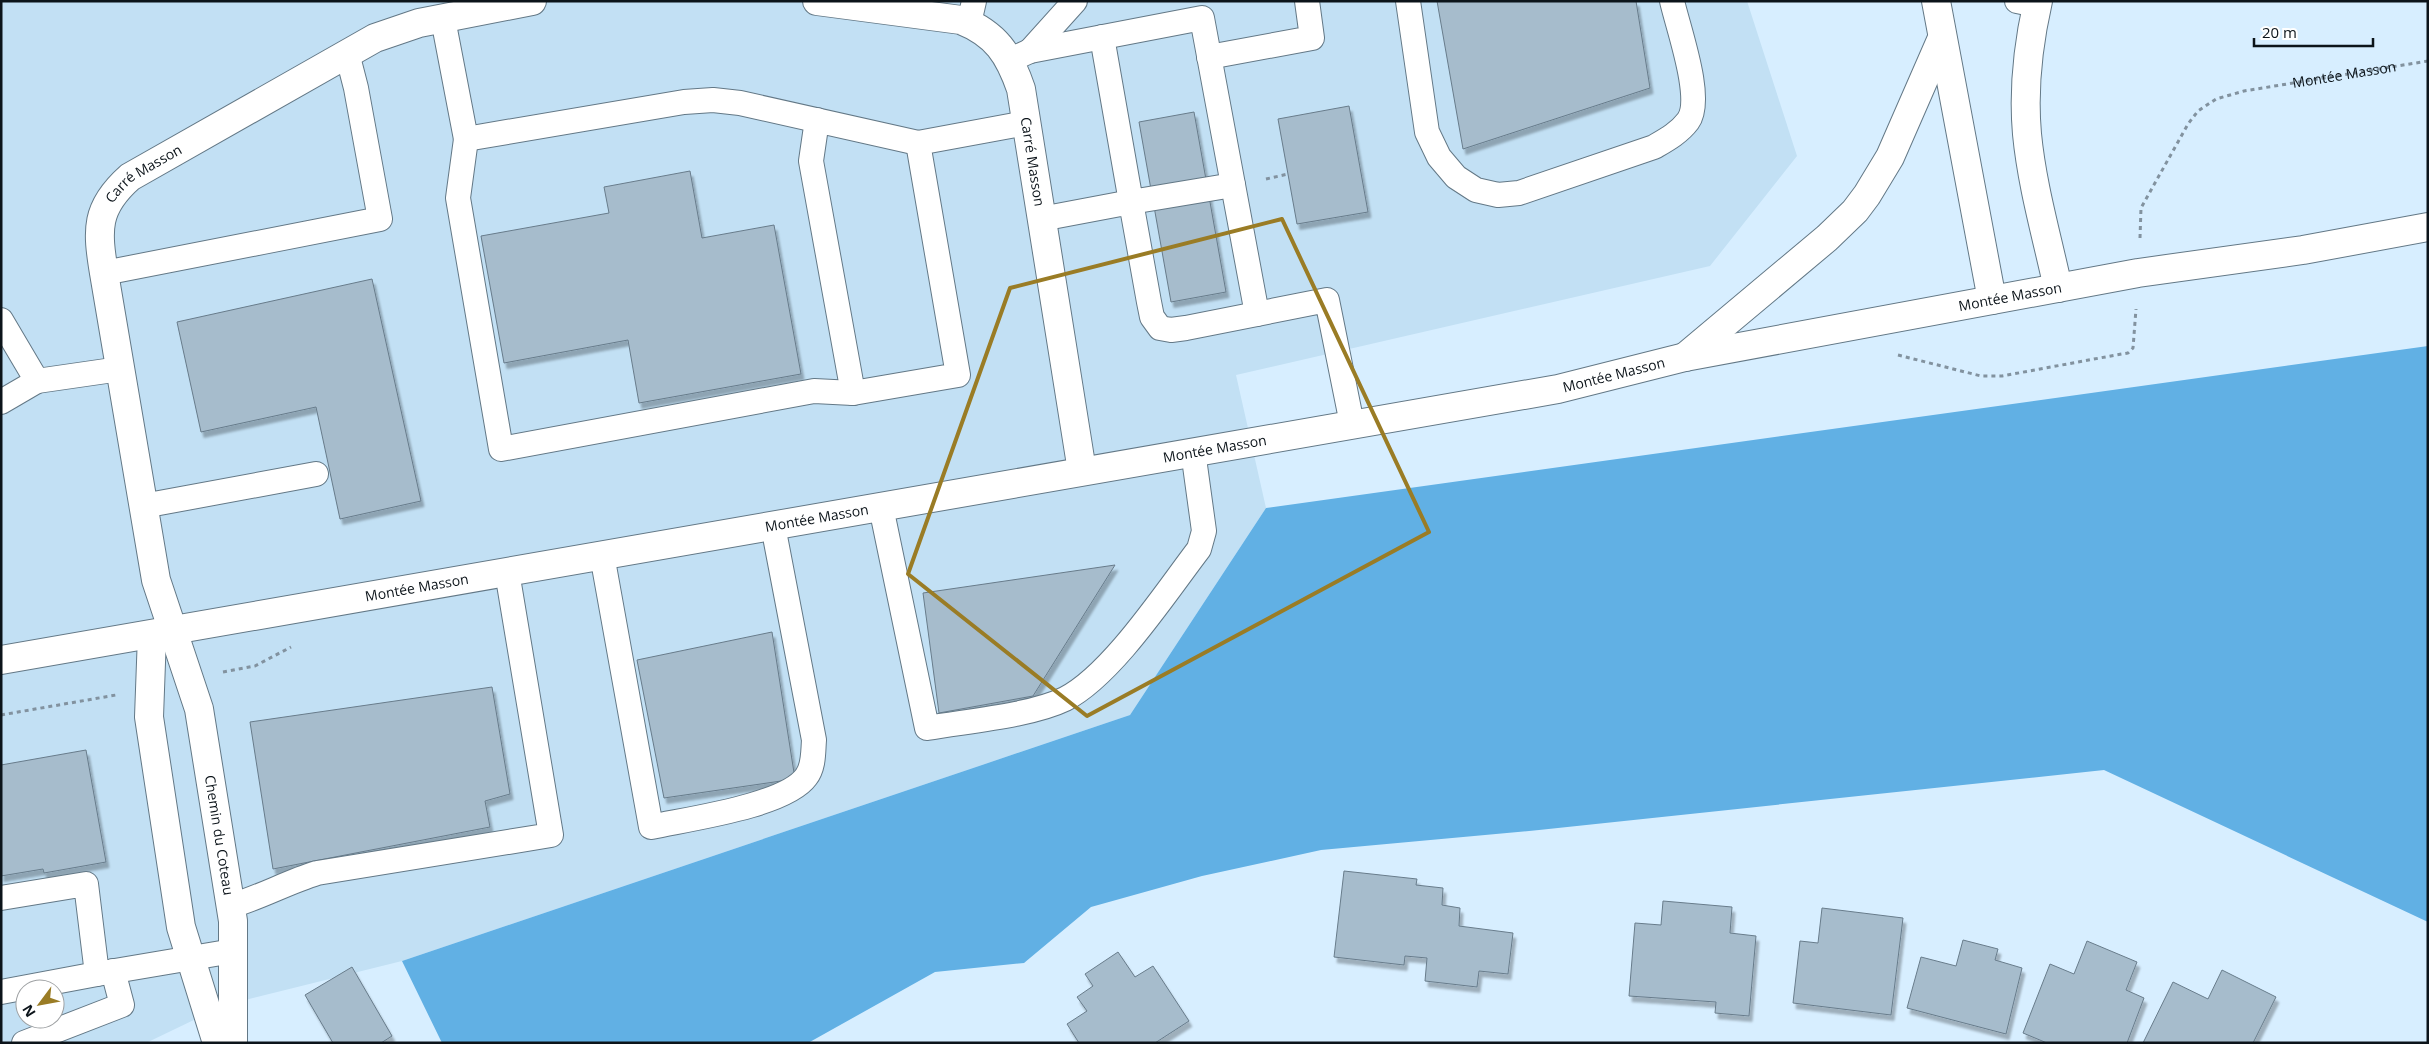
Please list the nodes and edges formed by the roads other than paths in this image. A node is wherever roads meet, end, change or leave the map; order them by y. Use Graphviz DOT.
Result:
graph roads {
  1 [pos="532,1"];
  2 [pos="817,1"];
  3 [pos="1075,1"];
  4 [pos="1308,1"];
  5 [pos="1408,1"];
  6 [pos="1672,1"];
  7 [pos="1936,1"];
  8 [pos="2031,3"];
  9 [pos="972,12"];
  10 [pos="443,18"];
  11 [pos="1102,37"];
  12 [pos="1942,38"];
  13 [pos="347,53"];
  14 [pos="1020,55"];
  15 [pos="1209,56"];
  16 [pos="817,120"];
  17 [pos="1026,123"];
  18 [pos="466,139"];
  19 [pos="918,143"];
  20 [pos="1233,185"];
  21 [pos="1131,202"];
  22 [pos="1041,219"];
  23 [pos="2428,227"];
  24 [pos="104,273"];
  25 [pos="2058,288"];
  26 [pos="1992,300"];
  27 [pos="1256,314"];
  28 [pos="1,320"];
  29 [pos="1685,357"];
  30 [pos="120,369"];
  31 [pos="37,381"];
  32 [pos="853,393"];
  33 [pos="1,402"];
  34 [pos="1352,424"];
  35 [pos="1193,451"];
  36 [pos="1082,471"];
  37 [pos="316,474"];
  38 [pos="143,506"];
  39 [pos="881,507"];
  40 [pos="773,526"];
  41 [pos="602,556"];
  42 [pos="507,572"];
  43 [pos="163,633"];
  44 [pos="1,660"];
  45 [pos="1,898"];
  46 [pos="231,906"];
  47 [pos="233,951"];
  48 [pos="191,958"];
  49 [pos="105,972"];
  50 [pos="1,992"];
  51 [pos="24,1043"];
  52 [pos="217,1043"];
  53 [pos="233,1043"];
  1 -- 10 [label="main road, Carré Masson"];
  2 -- 9 [label="main road, Carré Masson"];
  3 -- 14 [label="lane"];
  4 -- 15 [label="lane"];
  5 -- 6 [label="lane"];
  7 -- 12 [label="main road"];
  8 -- 25 [label="main road"];
  9 -- 14 [label="main road, Carré Masson"];
  10 -- 13 [label="main road, Carré Masson"];
  10 -- 18 [label="lane"];
  11 -- 14 [label="lane"];
  11 -- 15 [label="lane"];
  11 -- 21 [label="lane"];
  12 -- 26 [label="main road"];
  12 -- 29 [label="main road"];
  13 -- 24 [label="main road, Carré Masson"];
  13 -- 24 [label="lane"];
  14 -- 17 [label="main road, Carré Masson"];
  15 -- 20 [label="lane"];
  16 -- 18 [label="lane"];
  16 -- 19 [label="lane"];
  16 -- 32 [label="lane"];
  17 -- 19 [label="lane"];
  17 -- 22 [label="main road, Carré Masson"];
  18 -- 32 [label="lane"];
  19 -- 32 [label="lane"];
  20 -- 21 [label="lane"];
  20 -- 27 [label="lane"];
  21 -- 22 [label="lane"];
  21 -- 27 [label="lane"];
  22 -- 36 [label="main road, Carré Masson"];
  23 -- 25 [label="main road, Montée Masson"];
  24 -- 30 [label="main road, Carré Masson"];
  25 -- 26 [label="main road, Montée Masson"];
  26 -- 29 [label="main road, Montée Masson"];
  27 -- 34 [label="lane"];
  28 -- 31 [label="lane"];
  29 -- 34 [label="main road, Montée Masson"];
  30 -- 31 [label="lane"];
  30 -- 38 [label="main road, Carré Masson"];
  31 -- 33 [label="lane"];
  34 -- 35 [label="main road, Montée Masson"];
  35 -- 36 [label="main road, Montée Masson"];
  35 -- 39 [label="lane"];
  36 -- 39 [label="main road, Montée Masson"];
  37 -- 38 [label="lane"];
  38 -- 43 [label="main road, Carré Masson"];
  39 -- 40 [label="main road, Montée Masson"];
  40 -- 41 [label="main road, Montée Masson"];
  40 -- 41 [label="lane"];
  41 -- 42 [label="main road, Montée Masson"];
  42 -- 43 [label="main road, Montée Masson"];
  42 -- 46 [label="lane"];
  43 -- 44 [label="main road, Montée Masson"];
  43 -- 46 [label="main road, Chemin du Coteau"];
  43 -- 48 [label="main road"];
  45 -- 49 [label="lane"];
  46 -- 47 [label="main road, Chemin du Coteau"];
  47 -- 48 [label="lane"];
  47 -- 53 [label="main road, Chemin du Coteau"];
  48 -- 49 [label="lane"];
  48 -- 52 [label="main road"];
  49 -- 50 [label="lane"];
  49 -- 51 [label="lane"];
}
